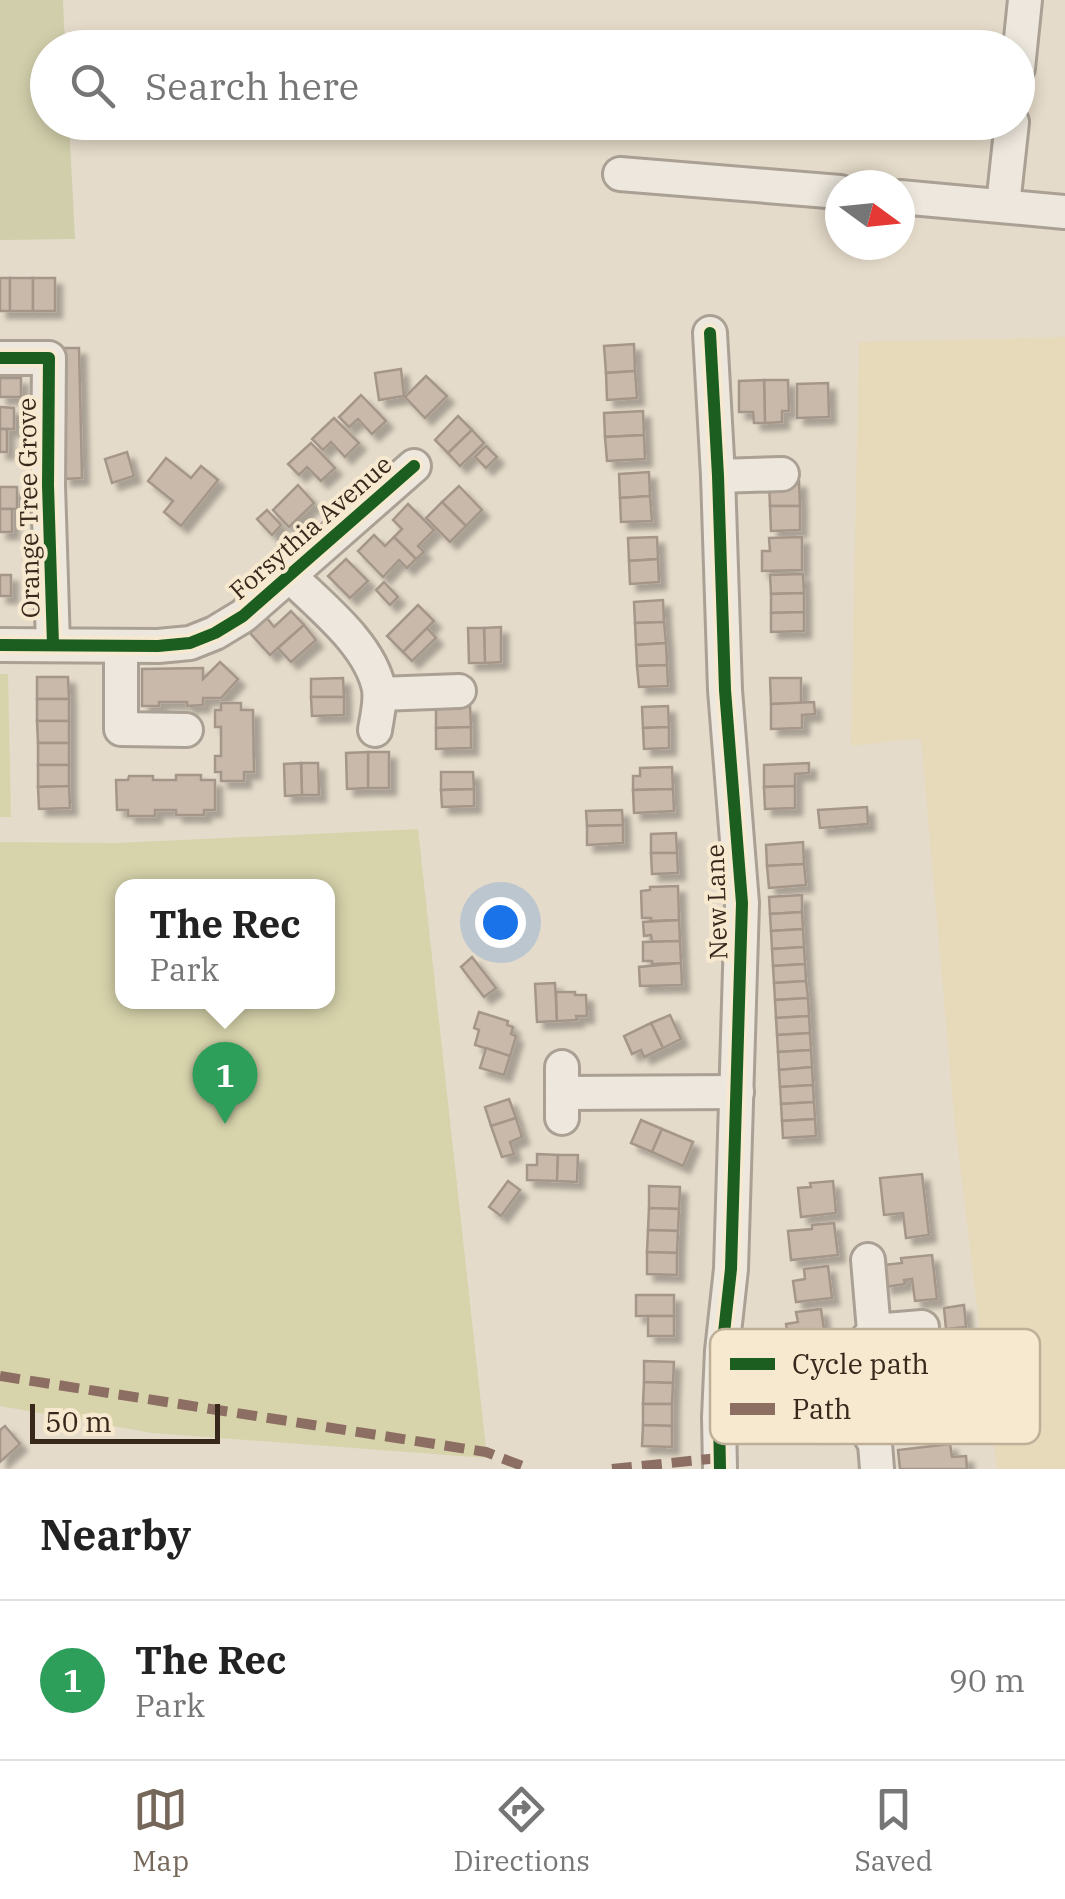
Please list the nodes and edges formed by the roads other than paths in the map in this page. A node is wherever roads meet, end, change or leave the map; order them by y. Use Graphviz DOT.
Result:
graph roads {
  1 [pos="1025,0"];
  2 [pos="1022,30"];
  3 [pos="1010,140"];
  4 [pos="620,174"];
  5 [pos="825,191"];
  6 [pos="915,198"];
  7 [pos="1003,205"];
  8 [pos="1065,212"];
  9 [pos="710,334"];
  10 [pos="0,358"];
  11 [pos="414,466"];
  12 [pos="782,474"];
  13 [pos="718,476"];
  14 [pos="290,576"];
  15 [pos="0,645"];
  16 [pos="53,645"];
  17 [pos="122,646"];
  18 [pos="459,691"];
  19 [pos="380,694"];
  20 [pos="186,730"];
  21 [pos="375,730"];
  22 [pos="737,1092"];
  23 [pos="562,1093"];
  24 [pos="868,1260"];
  25 [pos="922,1327"];
  26 [pos="724,1329"];
  27 [pos="874,1329"];
  28 [pos="898,1329"];
  29 [pos="720,1444"];
  30 [pos="875,1444"];
  31 [pos="720,1469"];
  32 [pos="877,1469"];
  1 -- 2 [label="street"];
  3 -- 7 [label="street"];
  4 -- 5 [label="street"];
  6 -- 7 [label="street"];
  7 -- 8 [label="street"];
  9 -- 13 [label="street, New Lane"];
  10 -- 16 [label="street, Orange Tree Grove"];
  11 -- 14 [label="street, Forsythia Avenue"];
  12 -- 13 [label="street"];
  13 -- 22 [label="street, New Lane"];
  14 -- 17 [label="street, Forsythia Avenue"];
  14 -- 19 [label="street"];
  15 -- 16 [label="street, Forsythia Avenue"];
  16 -- 17 [label="street, Forsythia Avenue"];
  17 -- 20 [label="street"];
  18 -- 19 [label="street"];
  19 -- 21 [label="street"];
  22 -- 23 [label="street"];
  22 -- 26 [label="street, New Lane"];
  24 -- 27 [label="street"];
  25 -- 28 [label="street"];
  29 -- 31 [label="street, New Lane"];
  30 -- 32 [label="street"];
}
